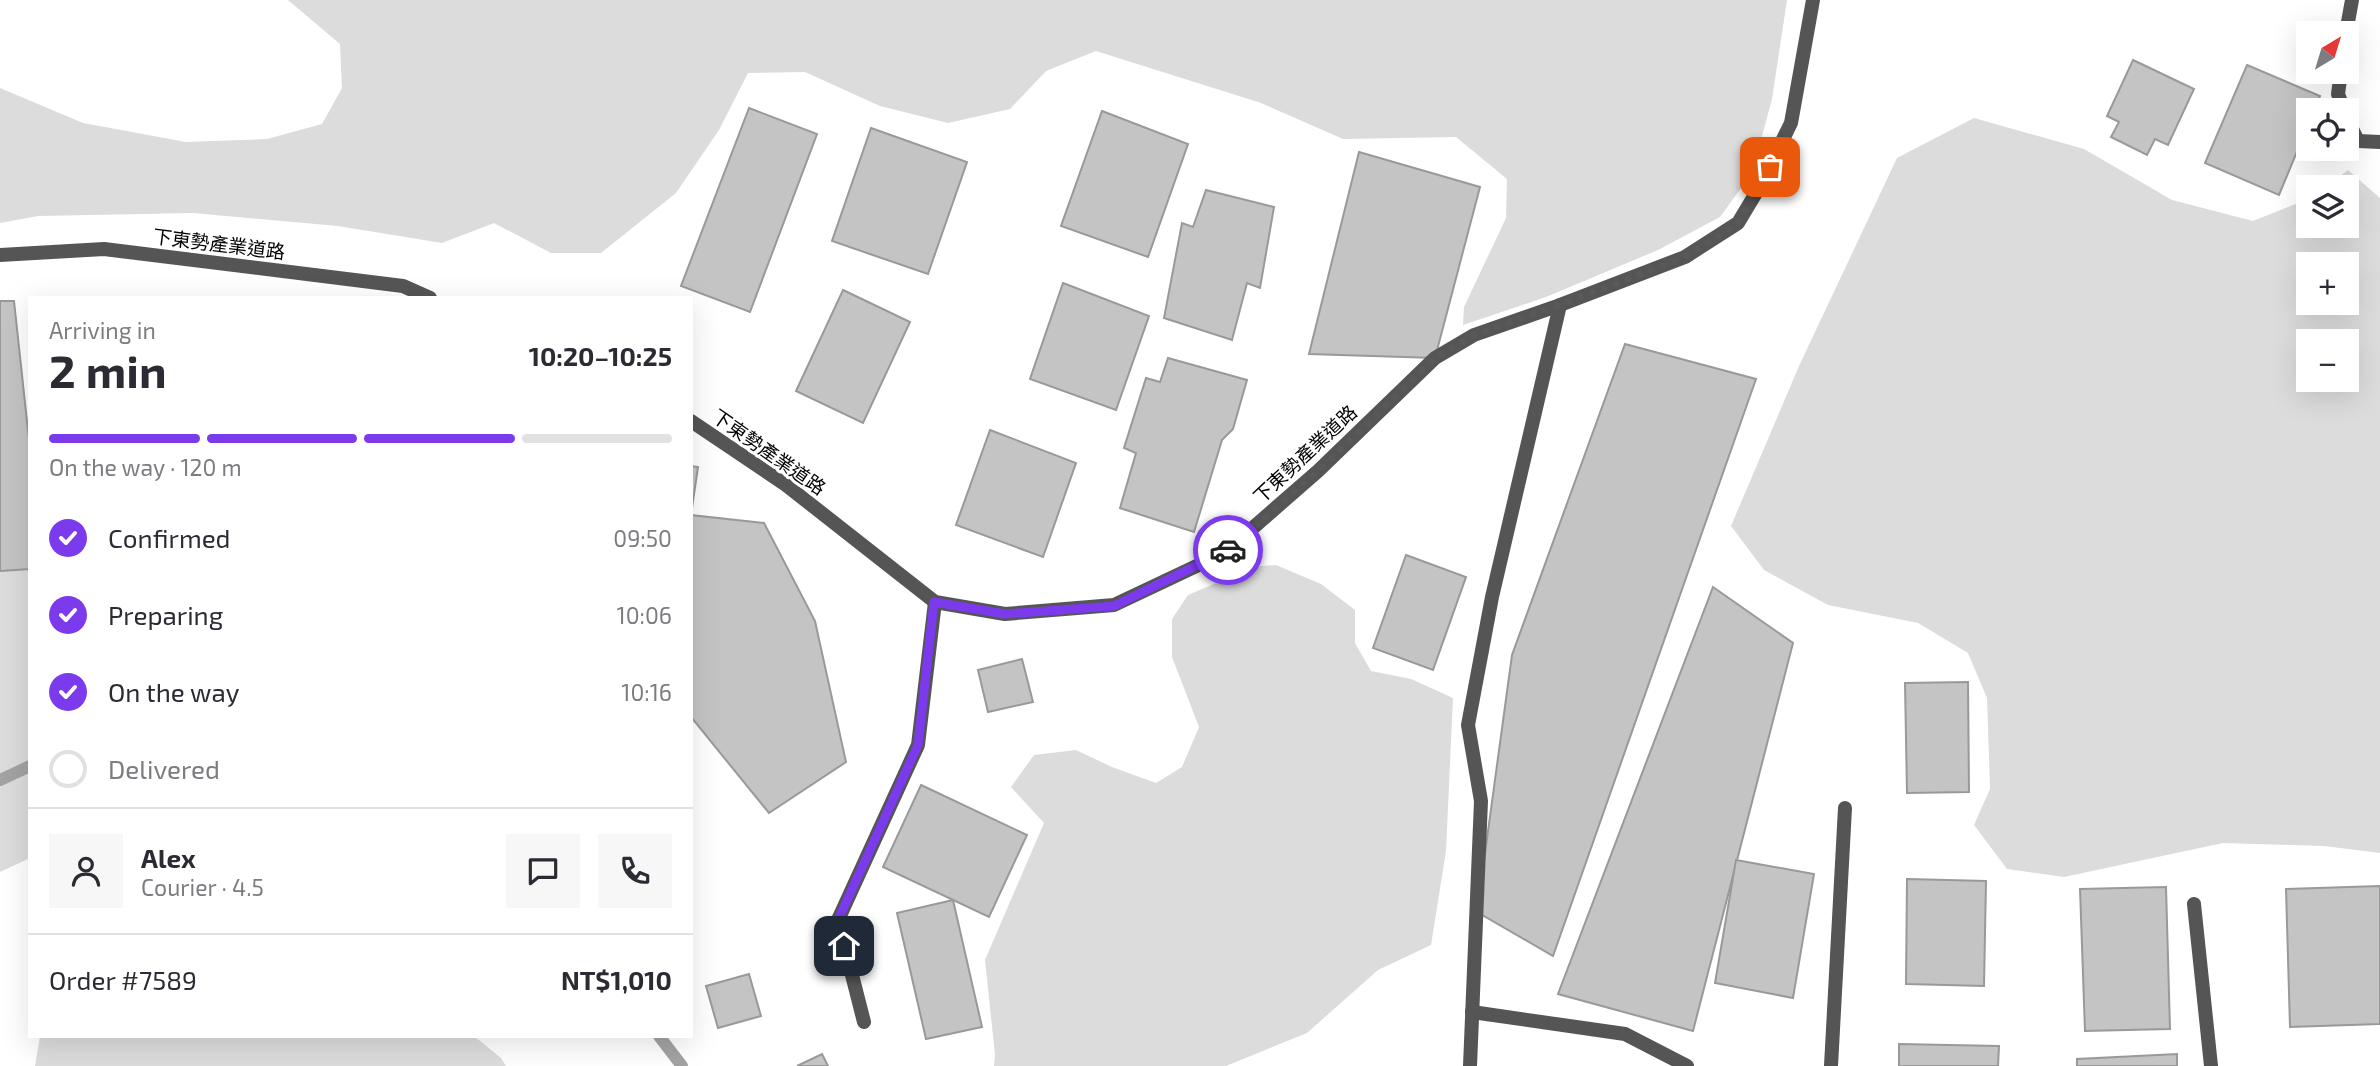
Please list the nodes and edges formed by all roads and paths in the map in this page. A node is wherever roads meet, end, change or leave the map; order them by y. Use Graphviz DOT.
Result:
graph roads {
  1 [pos="1813,0"];
  2 [pos="2352,0"];
  3 [pos="2348,21"];
  4 [pos="2359,141"];
  5 [pos="2380,142"];
  6 [pos="0,255"];
  7 [pos="426,296"];
  8 [pos="1560,305"];
  9 [pos="693,422"];
  10 [pos="934,602"];
  11 [pos="1845,808"];
  12 [pos="2194,904"];
  13 [pos="1472,1012"];
  14 [pos="864,1022"];
  15 [pos="1470,1066"];
  16 [pos="1688,1066"];
  17 [pos="1831,1066"];
  18 [pos="2211,1066"];
  1 -- 8 [label="street, 下東勢產業道路"];
  2 -- 3 [label="street"];
  4 -- 5 [label="street"];
  6 -- 7 [label="street, 下東勢產業道路"];
  8 -- 10 [label="street, 下東勢產業道路"];
  8 -- 13 [label="street"];
  9 -- 10 [label="street, 下東勢產業道路"];
  10 -- 14 [label="street"];
  11 -- 17 [label="street"];
  12 -- 18 [label="street"];
  13 -- 15 [label="street"];
  13 -- 16 [label="street"];
}
